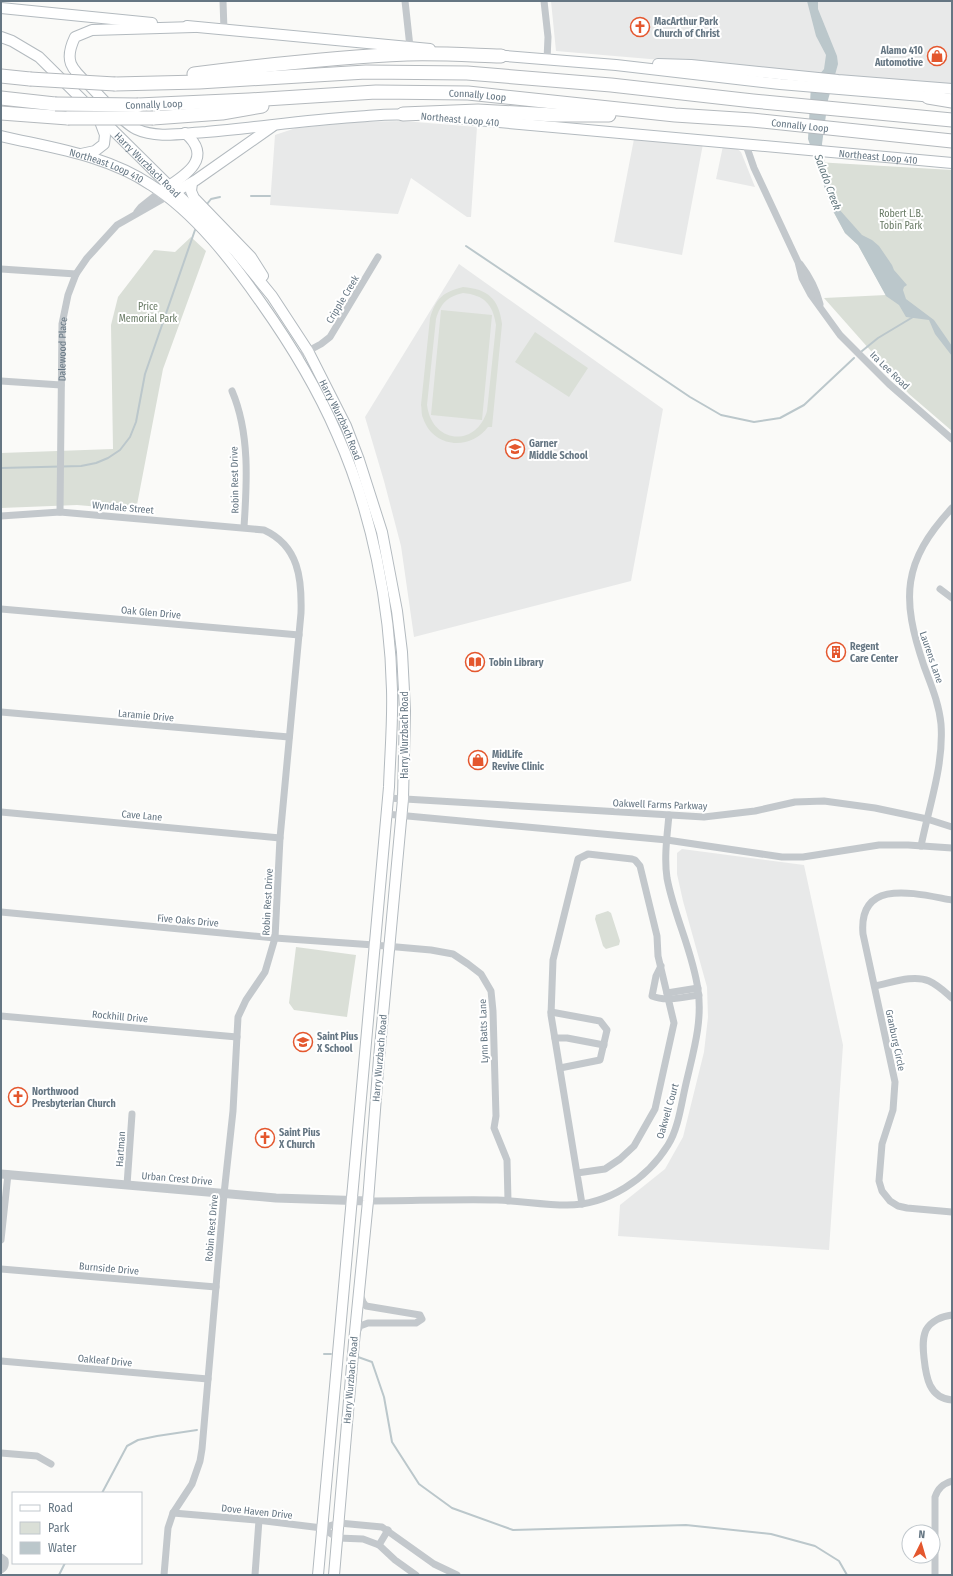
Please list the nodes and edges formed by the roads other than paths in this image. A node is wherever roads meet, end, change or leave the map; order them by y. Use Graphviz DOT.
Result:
graph roads {
  1 [pos="223,1"];
  2 [pos="405,1"];
  3 [pos="544,1"];
  4 [pos="1,8"];
  5 [pos="194,27"];
  6 [pos="224,30"];
  7 [pos="1,37"];
  8 [pos="410,47"];
  9 [pos="501,56"];
  10 [pos="547,60"];
  11 [pos="616,65"];
  12 [pos="1,76"];
  13 [pos="115,84"];
  14 [pos="952,89"];
  15 [pos="327,95"];
  16 [pos="928,97"];
  17 [pos="1,98"];
  18 [pos="952,100"];
  19 [pos="96,112"];
  20 [pos="1,113"];
  21 [pos="403,114"];
  22 [pos="675,115"];
  23 [pos="952,120"];
  24 [pos="274,124"];
  25 [pos="185,133"];
  26 [pos="1,136"];
  27 [pos="952,141"];
  28 [pos="746,145"];
  29 [pos="77,154"];
  30 [pos="952,163"];
  31 [pos="192,183"];
  32 [pos="168,191"];
  33 [pos="378,257"];
  34 [pos="1,269"];
  35 [pos="76,274"];
  36 [pos="272,296"];
  37 [pos="308,351"];
  38 [pos="297,357"];
  39 [pos="1,382"];
  40 [pos="61,385"];
  41 [pos="232,391"];
  42 [pos="952,440"];
  43 [pos="359,460"];
  44 [pos="349,465"];
  45 [pos="952,508"];
  46 [pos="60,512"];
  47 [pos="1,516"];
  48 [pos="244,527"];
  49 [pos="393,588"];
  50 [pos="940,589"];
  51 [pos="382,590"];
  52 [pos="952,598"];
  53 [pos="1,609"];
  54 [pos="299,635"];
  55 [pos="404,687"];
  56 [pos="392,688"];
  57 [pos="393,711"];
  58 [pos="405,711"];
  59 [pos="1,712"];
  60 [pos="289,737"];
  61 [pos="388,798"];
  62 [pos="403,800"];
  63 [pos="1,812"];
  64 [pos="386,814"];
  65 [pos="402,815"];
  66 [pos="669,816"];
  67 [pos="927,819"];
  68 [pos="952,827"];
  69 [pos="280,838"];
  70 [pos="667,840"];
  71 [pos="921,846"];
  72 [pos="952,848"];
  73 [pos="952,900"];
  74 [pos="1,912"];
  75 [pos="275,938"];
  76 [pos="374,945"];
  77 [pos="390,946"];
  78 [pos="660,966"];
  79 [pos="875,986"];
  80 [pos="698,992"];
  81 [pos="668,996"];
  82 [pos="952,998"];
  83 [pos="551,1012"];
  84 [pos="1,1016"];
  85 [pos="237,1037"];
  86 [pos="554,1038"];
  87 [pos="604,1045"];
  88 [pos="560,1068"];
  89 [pos="132,1114"];
  90 [pos="577,1173"];
  91 [pos="4,1174"];
  92 [pos="127,1185"];
  93 [pos="224,1194"];
  94 [pos="352,1199"];
  95 [pos="368,1201"];
  96 [pos="508,1201"];
  97 [pos="582,1204"];
  98 [pos="952,1212"];
  99 [pos="1,1240"];
  100 [pos="1,1269"];
  101 [pos="216,1287"];
  102 [pos="359,1289"];
  103 [pos="392,1311"];
  104 [pos="952,1315"];
  105 [pos="391,1322"];
  106 [pos="354,1337"];
  107 [pos="1,1361"];
  108 [pos="208,1379"];
  109 [pos="952,1400"];
  110 [pos="1,1453"];
  111 [pos="51,1464"];
  112 [pos="952,1481"];
  113 [pos="173,1513"];
  114 [pos="259,1520"];
  115 [pos="339,1523"];
  116 [pos="364,1525"];
  117 [pos="322,1528"];
  118 [pos="388,1530"];
  119 [pos="338,1538"];
  120 [pos="363,1539"];
  121 [pos="379,1545"];
  122 [pos="1,1557"];
  123 [pos="1,1570"];
  124 [pos="164,1575"];
  125 [pos="255,1575"];
  126 [pos="318,1575"];
  127 [pos="334,1575"];
  128 [pos="416,1575"];
  129 [pos="457,1575"];
  130 [pos="935,1575"];
  1 -- 6 [label="street"];
  2 -- 8 [label="street"];
  3 -- 10 [label="street"];
  4 -- 5 [label="main road"];
  5 -- 6 [label="main road"];
  5 -- 25 [label="main road"];
  6 -- 8 [label="main road"];
  7 -- 19 [label="main road, Harry Wurzbach Road"];
  8 -- 9 [label="main road"];
  9 -- 10 [label="main road"];
  9 -- 13 [label="highway"];
  10 -- 11 [label="main road"];
  11 -- 14 [label="main road"];
  11 -- 16 [label="main road"];
  12 -- 13 [label="highway, Connally Loop, bridge"];
  13 -- 23 [label="highway, Connally Loop"];
  15 -- 17 [label="highway, Connally Loop, bridge"];
  15 -- 20 [label="highway, bridge"];
  15 -- 22 [label="highway, Connally Loop"];
  16 -- 18 [label="highway"];
  19 -- 29 [label="main road"];
  19 -- 32 [label="main road, Harry Wurzbach Road"];
  21 -- 22 [label="highway"];
  21 -- 24 [label="main road, Northeast Loop 410"];
  21 -- 28 [label="main road, Northeast Loop 410"];
  22 -- 27 [label="highway, Connally Loop"];
  24 -- 25 [label="main road"];
  24 -- 31 [label="main road, Northeast Loop 410"];
  25 -- 32 [label="main road"];
  26 -- 29 [label="main road, Northeast Loop 410"];
  28 -- 30 [label="main road, Northeast Loop 410"];
  28 -- 42 [label="street, Ira Lee Road"];
  29 -- 32 [label="main road, Northeast Loop 410"];
  31 -- 32 [label="main road, Northeast Loop 410"];
  31 -- 36 [label="main road"];
  32 -- 35 [label="street, Dalewood Place"];
  32 -- 36 [label="main road, Harry Wurzbach Road"];
  32 -- 38 [label="main road, Harry Wurzbach Road"];
  33 -- 37 [label="street, Cripple Creek"];
  34 -- 35 [label="street"];
  35 -- 40 [label="street, Dalewood Place"];
  36 -- 37 [label="main road, Harry Wurzbach Road"];
  37 -- 38 [label="street, Cripple Creek"];
  37 -- 43 [label="main road, Harry Wurzbach Road"];
  38 -- 44 [label="main road, Harry Wurzbach Road"];
  39 -- 40 [label="street"];
  40 -- 46 [label="street, Dalewood Place"];
  41 -- 48 [label="street, Robin Rest Drive"];
  43 -- 44 [label="street"];
  43 -- 49 [label="main road, Harry Wurzbach Road"];
  44 -- 51 [label="main road, Harry Wurzbach Road"];
  45 -- 67 [label="street, Laurens Lane"];
  46 -- 47 [label="street, Wyndale Street"];
  46 -- 48 [label="street, Wyndale Street"];
  48 -- 54 [label="street, Robin Rest Drive"];
  49 -- 51 [label="street"];
  49 -- 55 [label="main road, Harry Wurzbach Road"];
  50 -- 52 [label="street"];
  51 -- 56 [label="main road, Harry Wurzbach Road"];
  53 -- 54 [label="street, Oak Glen Drive"];
  54 -- 60 [label="street, Robin Rest Drive"];
  55 -- 56 [label="street"];
  55 -- 58 [label="main road, Harry Wurzbach Road"];
  56 -- 57 [label="main road, Harry Wurzbach Road"];
  57 -- 58 [label="street"];
  57 -- 61 [label="main road, Harry Wurzbach Road"];
  58 -- 62 [label="main road, Harry Wurzbach Road"];
  59 -- 60 [label="street, Laramie Drive"];
  60 -- 69 [label="street, Robin Rest Drive"];
  61 -- 62 [label="street, Oakwell Farms Parkway"];
  61 -- 64 [label="main road, Harry Wurzbach Road"];
  62 -- 65 [label="main road, Harry Wurzbach Road"];
  62 -- 66 [label="street, Oakwell Farms Parkway"];
  63 -- 69 [label="street, Cave Lane"];
  64 -- 65 [label="street"];
  64 -- 76 [label="main road, Harry Wurzbach Road"];
  65 -- 70 [label="street"];
  65 -- 77 [label="main road, Harry Wurzbach Road"];
  66 -- 67 [label="street, Oakwell Farms Parkway"];
  66 -- 70 [label="street, Oakwell Court"];
  67 -- 68 [label="street, Oakwell Farms Parkway"];
  67 -- 71 [label="street, Laurens Lane"];
  69 -- 75 [label="street, Robin Rest Drive"];
  70 -- 71 [label="street"];
  70 -- 80 [label="street, Oakwell Court"];
  71 -- 72 [label="street"];
  73 -- 79 [label="street, Granburg Circle"];
  74 -- 75 [label="street, Five Oaks Drive"];
  75 -- 76 [label="street, Five Oaks Drive"];
  75 -- 85 [label="street, Robin Rest Drive"];
  76 -- 77 [label="street, Lynn Batts Lane"];
  76 -- 94 [label="main road, Harry Wurzbach Road"];
  77 -- 95 [label="main road, Harry Wurzbach Road"];
  77 -- 96 [label="street, Lynn Batts Lane"];
  78 -- 81 [label="street"];
  78 -- 81 [label="street"];
  78 -- 83 [label="street"];
  79 -- 82 [label="street"];
  79 -- 98 [label="street, Granburg Circle"];
  80 -- 81 [label="street"];
  80 -- 97 [label="street, Oakwell Court"];
  81 -- 90 [label="street"];
  83 -- 86 [label="street"];
  83 -- 87 [label="street"];
  84 -- 85 [label="street, Rockhill Drive"];
  85 -- 93 [label="street, Robin Rest Drive"];
  86 -- 87 [label="street"];
  86 -- 88 [label="street"];
  87 -- 88 [label="street"];
  88 -- 90 [label="street"];
  89 -- 92 [label="street, Hartman"];
  90 -- 97 [label="street"];
  91 -- 92 [label="street, Urban Crest Drive"];
  91 -- 99 [label="street"];
  92 -- 93 [label="street, Urban Crest Drive"];
  93 -- 94 [label="street, Urban Crest Drive"];
  93 -- 101 [label="street, Robin Rest Drive"];
  94 -- 95 [label="street, Urban Crest Drive"];
  94 -- 117 [label="main road, Harry Wurzbach Road"];
  95 -- 96 [label="street, Oakwell Court"];
  95 -- 102 [label="main road, Harry Wurzbach Road"];
  96 -- 97 [label="street, Oakwell Court"];
  100 -- 101 [label="street, Burnside Drive"];
  101 -- 108 [label="street, Robin Rest Drive"];
  102 -- 103 [label="street"];
  102 -- 106 [label="main road, Harry Wurzbach Road"];
  103 -- 105 [label="street"];
  103 -- 105 [label="street"];
  104 -- 109 [label="street"];
  105 -- 106 [label="street"];
  106 -- 115 [label="main road, Harry Wurzbach Road"];
  107 -- 108 [label="street, Oakleaf Drive"];
  108 -- 113 [label="street, Robin Rest Drive"];
  110 -- 111 [label="street"];
  112 -- 130 [label="street"];
  113 -- 114 [label="street, Dove Haven Drive"];
  113 -- 124 [label="street, Robin Rest Drive"];
  114 -- 117 [label="street, Dove Haven Drive"];
  114 -- 125 [label="street"];
  115 -- 116 [label="street"];
  115 -- 117 [label="street, Dove Haven Drive"];
  115 -- 119 [label="main road, Harry Wurzbach Road"];
  116 -- 118 [label="street"];
  116 -- 120 [label="street"];
  117 -- 119 [label="street"];
  117 -- 126 [label="main road, Harry Wurzbach Road"];
  118 -- 121 [label="street"];
  118 -- 129 [label="street"];
  119 -- 120 [label="street"];
  119 -- 127 [label="main road, Harry Wurzbach Road"];
  120 -- 121 [label="street"];
  121 -- 128 [label="street"];
  122 -- 123 [label="street"];
}
